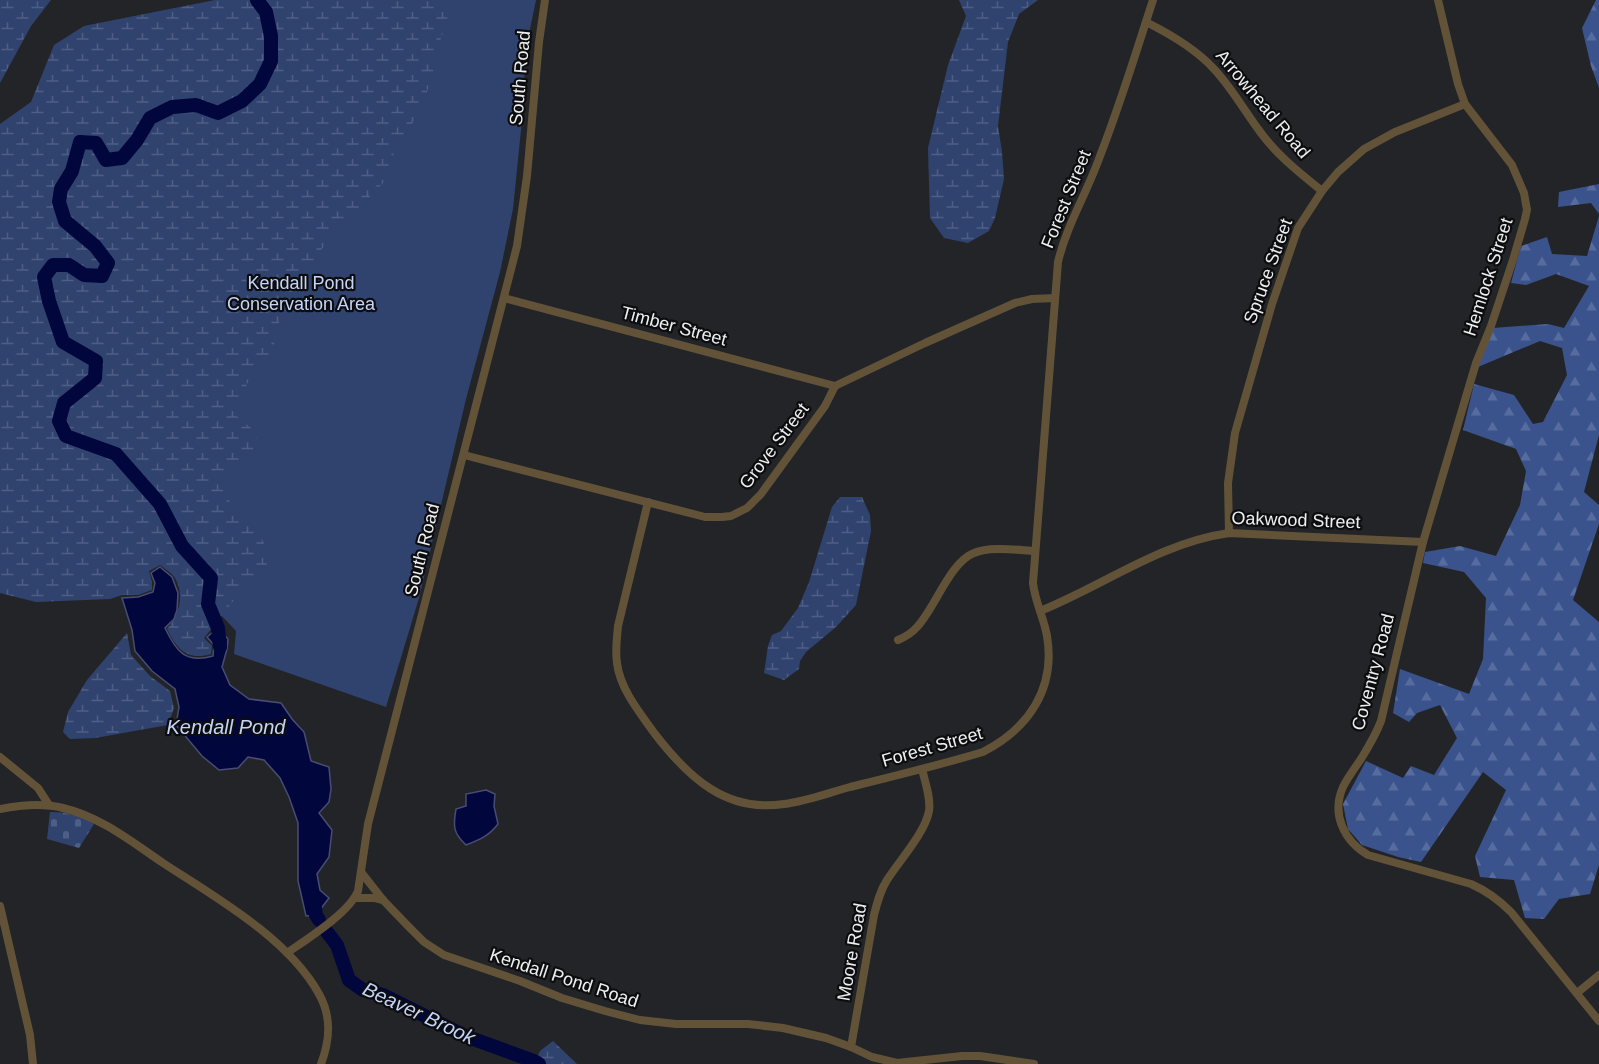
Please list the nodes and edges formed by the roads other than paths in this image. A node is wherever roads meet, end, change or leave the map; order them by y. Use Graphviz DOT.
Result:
graph roads {
  1 [pos="545,0"];
  2 [pos="1153,0"];
  3 [pos="1438,0"];
  4 [pos="1146,22"];
  5 [pos="1465,104"];
  6 [pos="1322,190"];
  7 [pos="504,298"];
  8 [pos="1054,298"];
  9 [pos="835,386"];
  10 [pos="464,455"];
  11 [pos="648,502"];
  12 [pos="1229,533"];
  13 [pos="1423,542"];
  14 [pos="1035,551"];
  15 [pos="1040,611"];
  16 [pos="898,640"];
  17 [pos="0,757"];
  18 [pos="922,770"];
  19 [pos="49,805"];
  20 [pos="0,809"];
  21 [pos="361,872"];
  22 [pos="355,898"];
  23 [pos="383,900"];
  24 [pos="0,906"];
  25 [pos="287,953"];
  26 [pos="1599,975"];
  27 [pos="1577,993"];
  28 [pos="1599,1021"];
  29 [pos="851,1047"];
  30 [pos="897,1063"];
  31 [pos="33,1064"];
  32 [pos="321,1064"];
  33 [pos="1034,1064"];
  1 -- 7 [label="street, South Road"];
  2 -- 4 [label="street, Forest Street"];
  3 -- 5 [label="street, Hemlock Street"];
  4 -- 6 [label="street, Arrowhead Road"];
  4 -- 8 [label="street, Forest Street"];
  5 -- 6 [label="street, Spruce Street"];
  5 -- 13 [label="street, Hemlock Street"];
  6 -- 12 [label="street, Spruce Street"];
  7 -- 9 [label="street, Timber Street"];
  7 -- 10 [label="street, South Road"];
  8 -- 9 [label="street"];
  8 -- 14 [label="street, Forest Street"];
  9 -- 11 [label="street, Grove Street"];
  10 -- 11 [label="street, Grove Street"];
  10 -- 21 [label="street, South Road"];
  11 -- 18 [label="street, Forest Street"];
  12 -- 13 [label="street, Oakwood Street"];
  12 -- 15 [label="street, Oakwood Street"];
  13 -- 27 [label="street, Coventry Road"];
  14 -- 15 [label="street, Forest Street"];
  14 -- 16 [label="street"];
  15 -- 18 [label="street, Forest Street"];
  17 -- 19 [label="street"];
  18 -- 29 [label="street, Moore Road"];
  19 -- 20 [label="street"];
  19 -- 25 [label="street"];
  21 -- 22 [label="street, South Road"];
  21 -- 23 [label="street, Kendall Pond Road"];
  22 -- 23 [label="street"];
  22 -- 25 [label="street"];
  23 -- 29 [label="street, Kendall Pond Road"];
  24 -- 31 [label="street"];
  25 -- 32 [label="street"];
  26 -- 27 [label="street"];
  27 -- 28 [label="street, Coventry Road"];
  29 -- 30 [label="street, Kendall Pond Road"];
  30 -- 33 [label="street"];
}
